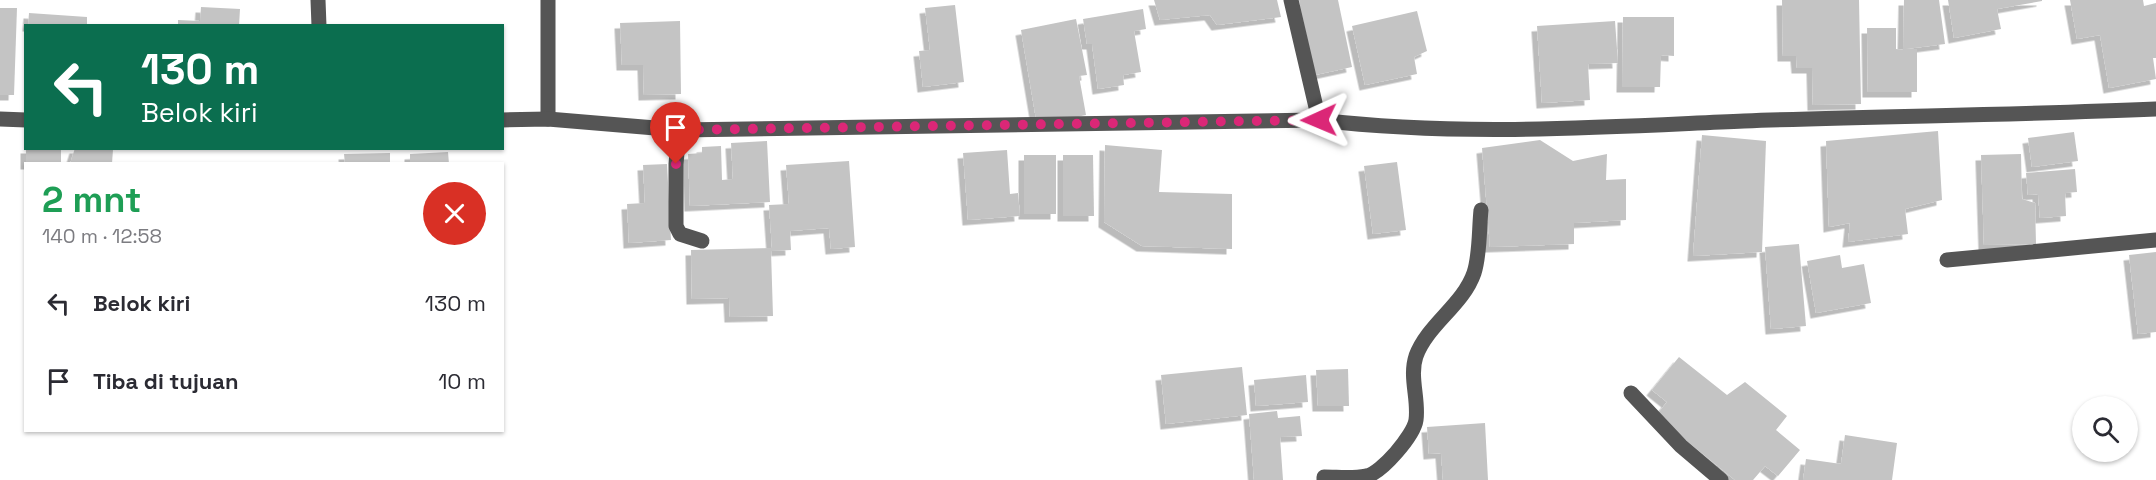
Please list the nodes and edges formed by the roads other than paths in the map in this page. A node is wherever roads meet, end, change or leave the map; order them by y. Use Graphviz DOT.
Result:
graph roads {
  1 [pos="318,0"];
  2 [pos="548,0"];
  3 [pos="1291,0"];
  4 [pos="319,24"];
  5 [pos="2156,109"];
  6 [pos="0,119"];
  7 [pos="548,119"];
  8 [pos="24,120"];
  9 [pos="504,120"];
  10 [pos="1319,120"];
  11 [pos="679,130"];
  12 [pos="1481,210"];
  13 [pos="2156,240"];
  14 [pos="702,241"];
  15 [pos="1947,260"];
  16 [pos="1631,393"];
  17 [pos="1324,480"];
  18 [pos="1721,480"];
  1 -- 4 [label="street"];
  2 -- 7 [label="street"];
  3 -- 10 [label="street"];
  5 -- 10 [label="street"];
  6 -- 8 [label="street"];
  7 -- 9 [label="street"];
  7 -- 11 [label="street"];
  10 -- 11 [label="street"];
  11 -- 14 [label="street"];
  12 -- 17 [label="street"];
  13 -- 15 [label="street"];
  16 -- 18 [label="street"];
}
